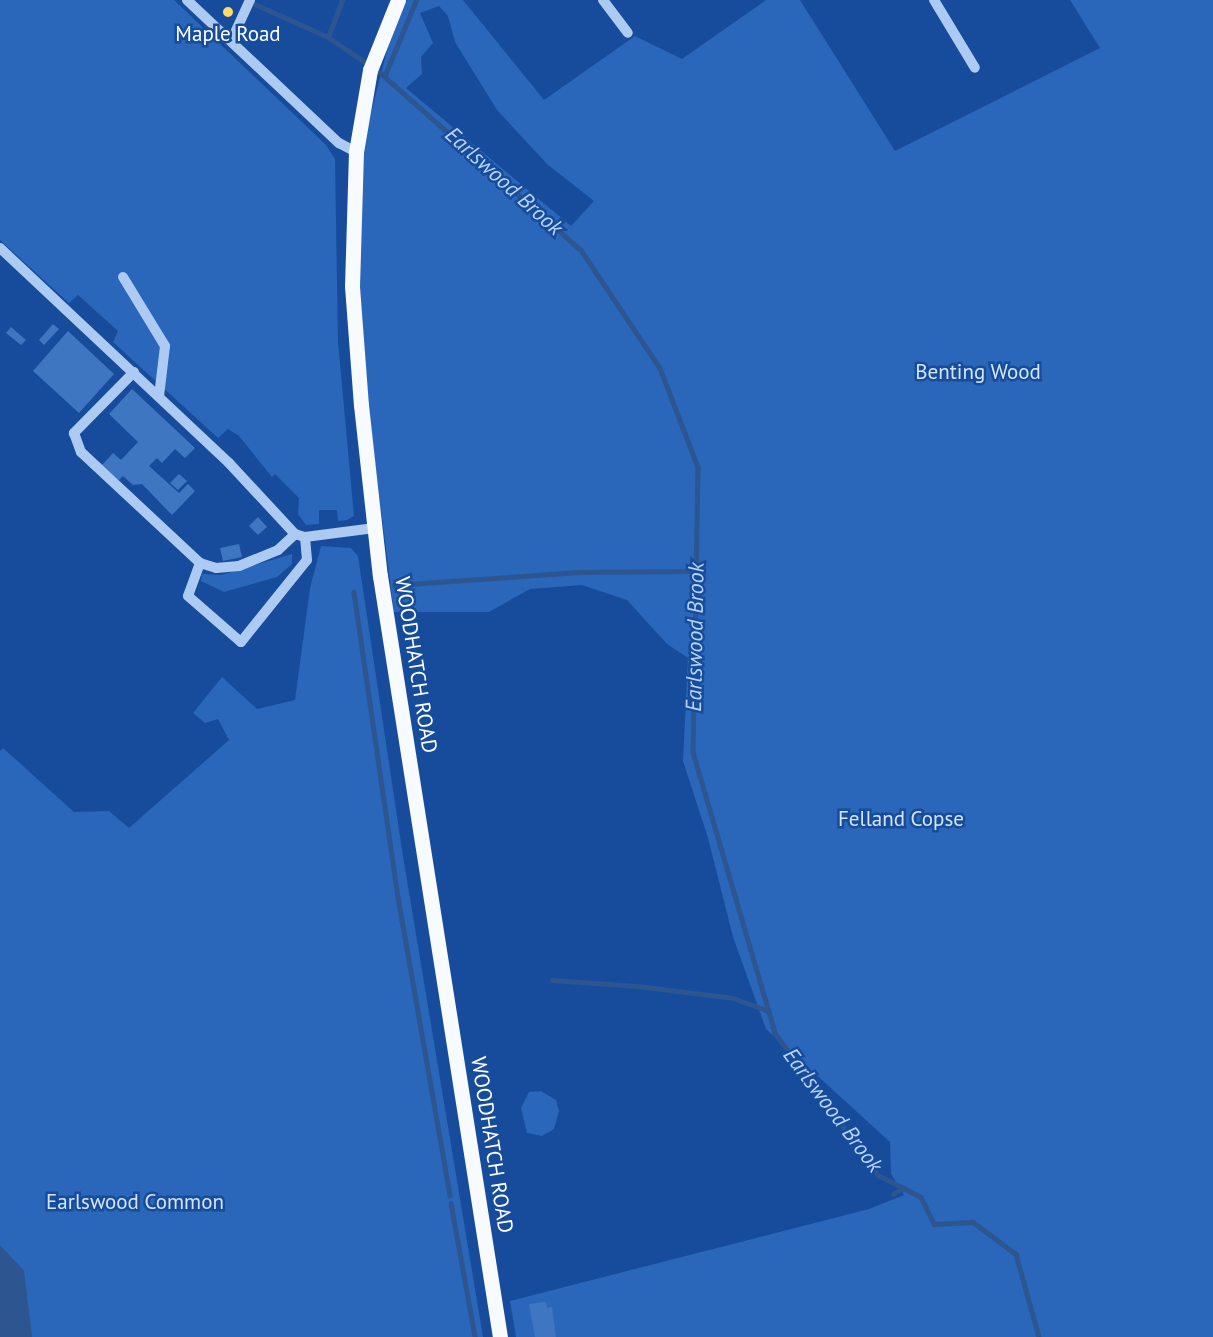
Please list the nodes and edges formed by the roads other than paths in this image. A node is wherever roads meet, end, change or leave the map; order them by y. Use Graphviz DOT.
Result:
graph roads {
  1 [pos="187,0"];
  2 [pos="398,0"];
  3 [pos="603,0"];
  4 [pos="934,0"];
  5 [pos="248,4"];
  6 [pos="628,33"];
  7 [pos="231,39"];
  8 [pos="975,68"];
  9 [pos="356,152"];
  10 [pos="0,248"];
  11 [pos="123,277"];
  12 [pos="134,372"];
  13 [pos="159,396"];
  14 [pos="374,528"];
  15 [pos="300,536"];
  16 [pos="200,564"];
  17 [pos="500,1337"];
  1 -- 7 [label="street"];
  2 -- 9 [label="main road, WOODHATCH ROAD"];
  3 -- 6 [label="street"];
  4 -- 8 [label="street"];
  5 -- 7 [label="street"];
  7 -- 9 [label="street"];
  9 -- 14 [label="main road, WOODHATCH ROAD"];
  10 -- 12 [label="street"];
  11 -- 13 [label="street"];
  12 -- 13 [label="street"];
  12 -- 16 [label="street"];
  13 -- 15 [label="street"];
  14 -- 15 [label="street"];
  14 -- 17 [label="main road, WOODHATCH ROAD"];
  15 -- 16 [label="street"];
  15 -- 16 [label="street"];
}
